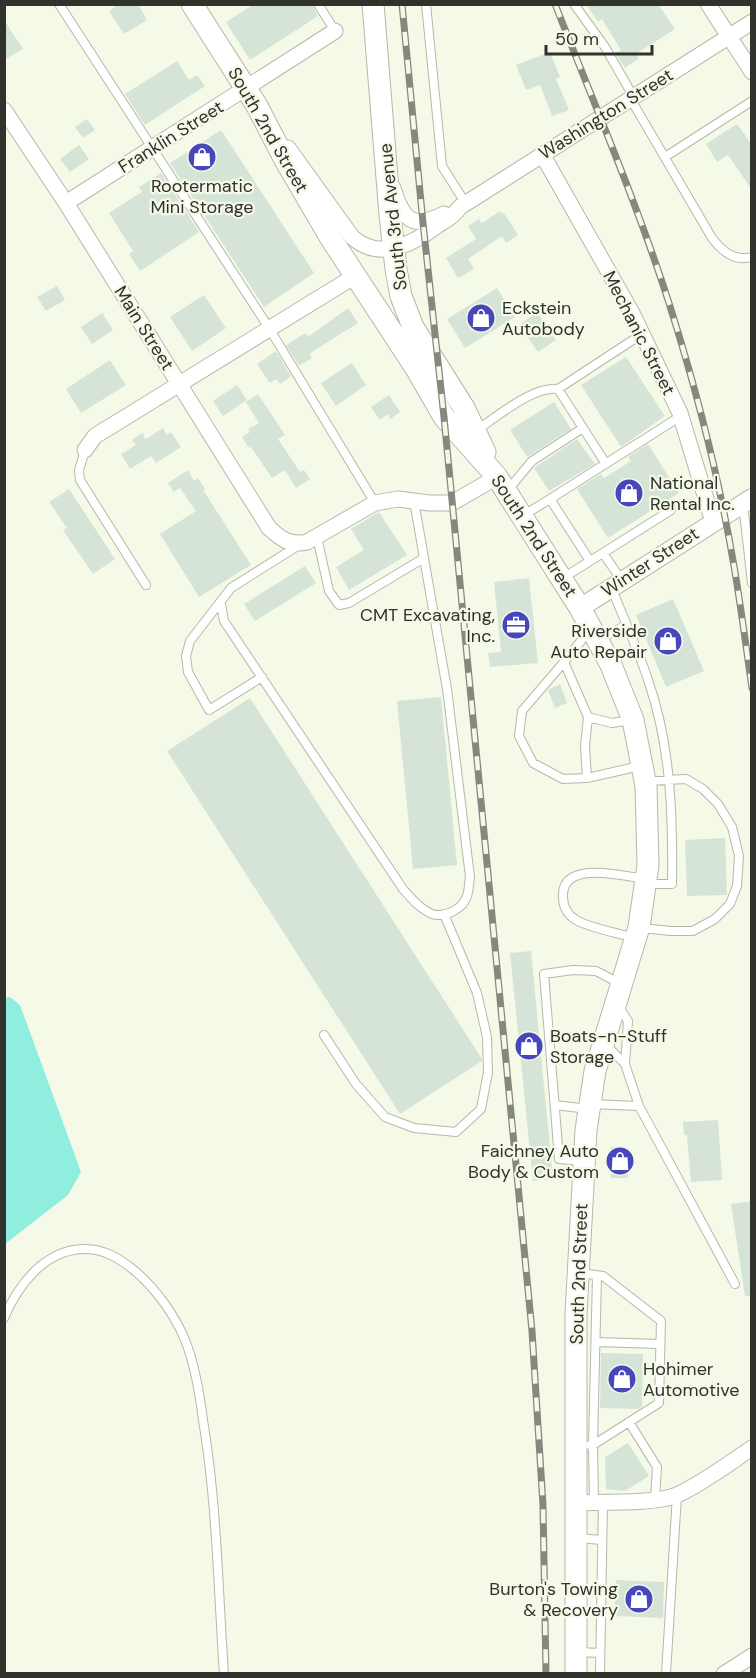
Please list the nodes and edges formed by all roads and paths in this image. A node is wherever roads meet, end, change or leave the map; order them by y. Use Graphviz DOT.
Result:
graph roads {
  1 [pos="59,4"];
  2 [pos="192,4"];
  3 [pos="318,4"];
  4 [pos="373,4"];
  5 [pos="426,4"];
  6 [pos="574,4"];
  7 [pos="708,4"];
  8 [pos="752,22"];
  9 [pos="335,31"];
  10 [pos="729,37"];
  11 [pos="752,72"];
  12 [pos="632,97"];
  13 [pos="252,98"];
  14 [pos="752,101"];
  15 [pos="4,110"];
  16 [pos="153,149"];
  17 [pos="542,154"];
  18 [pos="665,157"];
  19 [pos="387,163"];
  20 [pos="66,203"];
  21 [pos="463,206"];
  22 [pos="394,249"];
  23 [pos="752,257"];
  24 [pos="355,276"];
  25 [pos="269,328"];
  26 [pos="642,334"];
  27 [pos="179,384"];
  28 [pos="558,389"];
  29 [pos="681,416"];
  30 [pos="583,428"];
  31 [pos="469,435"];
  32 [pos="85,450"];
  33 [pos="606,464"];
  34 [pos="502,485"];
  35 [pos="550,499"];
  36 [pos="747,500"];
  37 [pos="414,501"];
  38 [pos="375,503"];
  39 [pos="671,510"];
  40 [pos="522,516"];
  41 [pos="713,522"];
  42 [pos="749,527"];
  43 [pos="317,537"];
  44 [pos="294,543"];
  45 [pos="603,553"];
  46 [pos="424,558"];
  47 [pos="590,561"];
  48 [pos="562,578"];
  49 [pos="751,582"];
  50 [pos="616,584"];
  51 [pos="146,585"];
  52 [pos="221,604"];
  53 [pos="580,608"];
  54 [pos="626,625"];
  55 [pos="595,634"];
  56 [pos="564,662"];
  57 [pos="262,677"];
  58 [pos="588,717"];
  59 [pos="633,720"];
  60 [pos="644,773"];
  61 [pos="587,778"];
  62 [pos="669,780"];
  63 [pos="647,881"];
  64 [pos="444,914"];
  65 [pos="638,933"];
  66 [pos="619,994"];
  67 [pos="324,1035"];
  68 [pos="603,1042"];
  69 [pos="626,1064"];
  70 [pos="555,1105"];
  71 [pos="639,1106"];
  72 [pos="589,1107"];
  73 [pos="584,1161"];
  74 [pos="588,1274"];
  75 [pos="735,1284"];
  76 [pos="4,1318"];
  77 [pos="596,1342"];
  78 [pos="660,1344"];
  79 [pos="585,1388"];
  80 [pos="629,1422"];
  81 [pos="584,1445"];
  82 [pos="752,1448"];
  83 [pos="677,1495"];
  84 [pos="655,1499"];
  85 [pos="591,1502"];
  86 [pos="576,1538"];
  87 [pos="602,1540"];
  88 [pos="576,1652"];
  89 [pos="600,1653"];
  90 [pos="752,1656"];
  91 [pos="224,1674"];
  92 [pos="576,1674"];
  93 [pos="600,1674"];
  94 [pos="666,1674"];
  95 [pos="724,1674"];
  1 -- 16 [label="lane"];
  2 -- 13 [label="main road, South 2nd Street"];
  3 -- 9 [label="lane"];
  4 -- 19 [label="main road, South 3rd Avenue"];
  5 -- 21 [label="lane"];
  6 -- 12 [label="lane"];
  7 -- 10 [label="street"];
  8 -- 10 [label="street, Washington Street"];
  9 -- 13 [label="street, Franklin Street"];
  10 -- 11 [label="street"];
  10 -- 12 [label="street, Washington Street"];
  12 -- 17 [label="street, Washington Street"];
  12 -- 18 [label="lane"];
  13 -- 16 [label="street, Franklin Street"];
  13 -- 22 [label="street"];
  13 -- 24 [label="main road, South 2nd Street"];
  14 -- 18 [label="lane"];
  15 -- 20 [label="street, Main Street"];
  16 -- 20 [label="street, Franklin Street"];
  16 -- 25 [label="lane"];
  17 -- 21 [label="street, Washington Street"];
  17 -- 26 [label="street, Mechanic Street"];
  18 -- 23 [label="lane"];
  19 -- 21 [label="street, Washington Street"];
  19 -- 22 [label="main road, South 3rd Avenue"];
  20 -- 27 [label="street, Main Street"];
  21 -- 22 [label="street, Washington Street"];
  22 -- 31 [label="main road, South 3rd Avenue"];
  24 -- 25 [label="street"];
  24 -- 31 [label="main road, South 2nd Street"];
  25 -- 27 [label="street"];
  25 -- 38 [label="lane"];
  26 -- 28 [label="lane"];
  26 -- 29 [label="street, Mechanic Street"];
  27 -- 32 [label="street"];
  27 -- 44 [label="street, Main Street"];
  28 -- 30 [label="lane"];
  28 -- 31 [label="lane"];
  29 -- 33 [label="lane"];
  29 -- 41 [label="street, Mechanic Street"];
  30 -- 33 [label="lane"];
  30 -- 34 [label="lane"];
  31 -- 34 [label="main road, South 3rd Avenue"];
  32 -- 51 [label="lane"];
  33 -- 35 [label="lane"];
  34 -- 37 [label="street"];
  34 -- 40 [label="main road, South 2nd Street"];
  35 -- 40 [label="lane"];
  35 -- 47 [label="lane"];
  36 -- 41 [label="street, Winter Street"];
  36 -- 42 [label="lane"];
  37 -- 38 [label="street"];
  37 -- 46 [label="lane"];
  38 -- 43 [label="street"];
  39 -- 45 [label="lane"];
  40 -- 48 [label="main road, South 2nd Street"];
  41 -- 50 [label="street, Winter Street"];
  42 -- 49 [label="lane"];
  43 -- 44 [label="street"];
  43 -- 46 [label="lane"];
  44 -- 52 [label="lane"];
  45 -- 47 [label="lane"];
  45 -- 50 [label="lane"];
  46 -- 64 [label="lane"];
  47 -- 48 [label="lane"];
  48 -- 53 [label="main road, South 2nd Street"];
  50 -- 53 [label="street, Winter Street"];
  50 -- 54 [label="lane"];
  52 -- 57 [label="lane"];
  52 -- 57 [label="lane"];
  53 -- 55 [label="main road, South 2nd Street"];
  54 -- 55 [label="lane"];
  54 -- 62 [label="lane"];
  55 -- 56 [label="lane"];
  55 -- 59 [label="main road, South 2nd Street"];
  56 -- 58 [label="lane"];
  56 -- 61 [label="lane"];
  57 -- 64 [label="lane"];
  58 -- 59 [label="lane"];
  58 -- 61 [label="lane"];
  59 -- 60 [label="main road, South 2nd Street"];
  60 -- 61 [label="lane"];
  60 -- 62 [label="lane"];
  60 -- 63 [label="main road, South 2nd Street"];
  62 -- 63 [label="lane"];
  62 -- 65 [label="lane"];
  63 -- 65 [label="main road, South 2nd Street"];
  63 -- 65 [label="lane"];
  64 -- 67 [label="lane"];
  65 -- 66 [label="main road, South 2nd Street"];
  66 -- 68 [label="main road, South 2nd Street"];
  66 -- 69 [label="lane"];
  66 -- 70 [label="lane"];
  68 -- 69 [label="lane"];
  68 -- 72 [label="main road, South 2nd Street"];
  69 -- 71 [label="lane"];
  70 -- 72 [label="lane"];
  70 -- 73 [label="lane"];
  71 -- 72 [label="lane"];
  71 -- 75 [label="lane"];
  72 -- 73 [label="main road, South 2nd Street"];
  73 -- 74 [label="main road, South 2nd Street"];
  74 -- 77 [label="lane"];
  74 -- 78 [label="lane"];
  74 -- 79 [label="main road, South 2nd Street"];
  76 -- 91 [label="lane"];
  77 -- 78 [label="lane"];
  77 -- 79 [label="lane"];
  78 -- 80 [label="lane"];
  79 -- 81 [label="main road, South 2nd Street"];
  80 -- 81 [label="lane"];
  80 -- 84 [label="lane"];
  81 -- 85 [label="main road, South 2nd Street"];
  82 -- 83 [label="street"];
  83 -- 84 [label="street"];
  83 -- 94 [label="lane"];
  84 -- 85 [label="street"];
  85 -- 86 [label="main road, South 2nd Street"];
  85 -- 87 [label="lane"];
  86 -- 87 [label="lane"];
  86 -- 88 [label="main road, South 2nd Street"];
  87 -- 89 [label="lane"];
  88 -- 89 [label="lane"];
  88 -- 92 [label="main road, South 2nd Street"];
  89 -- 93 [label="lane"];
  90 -- 95 [label="street"];
}
